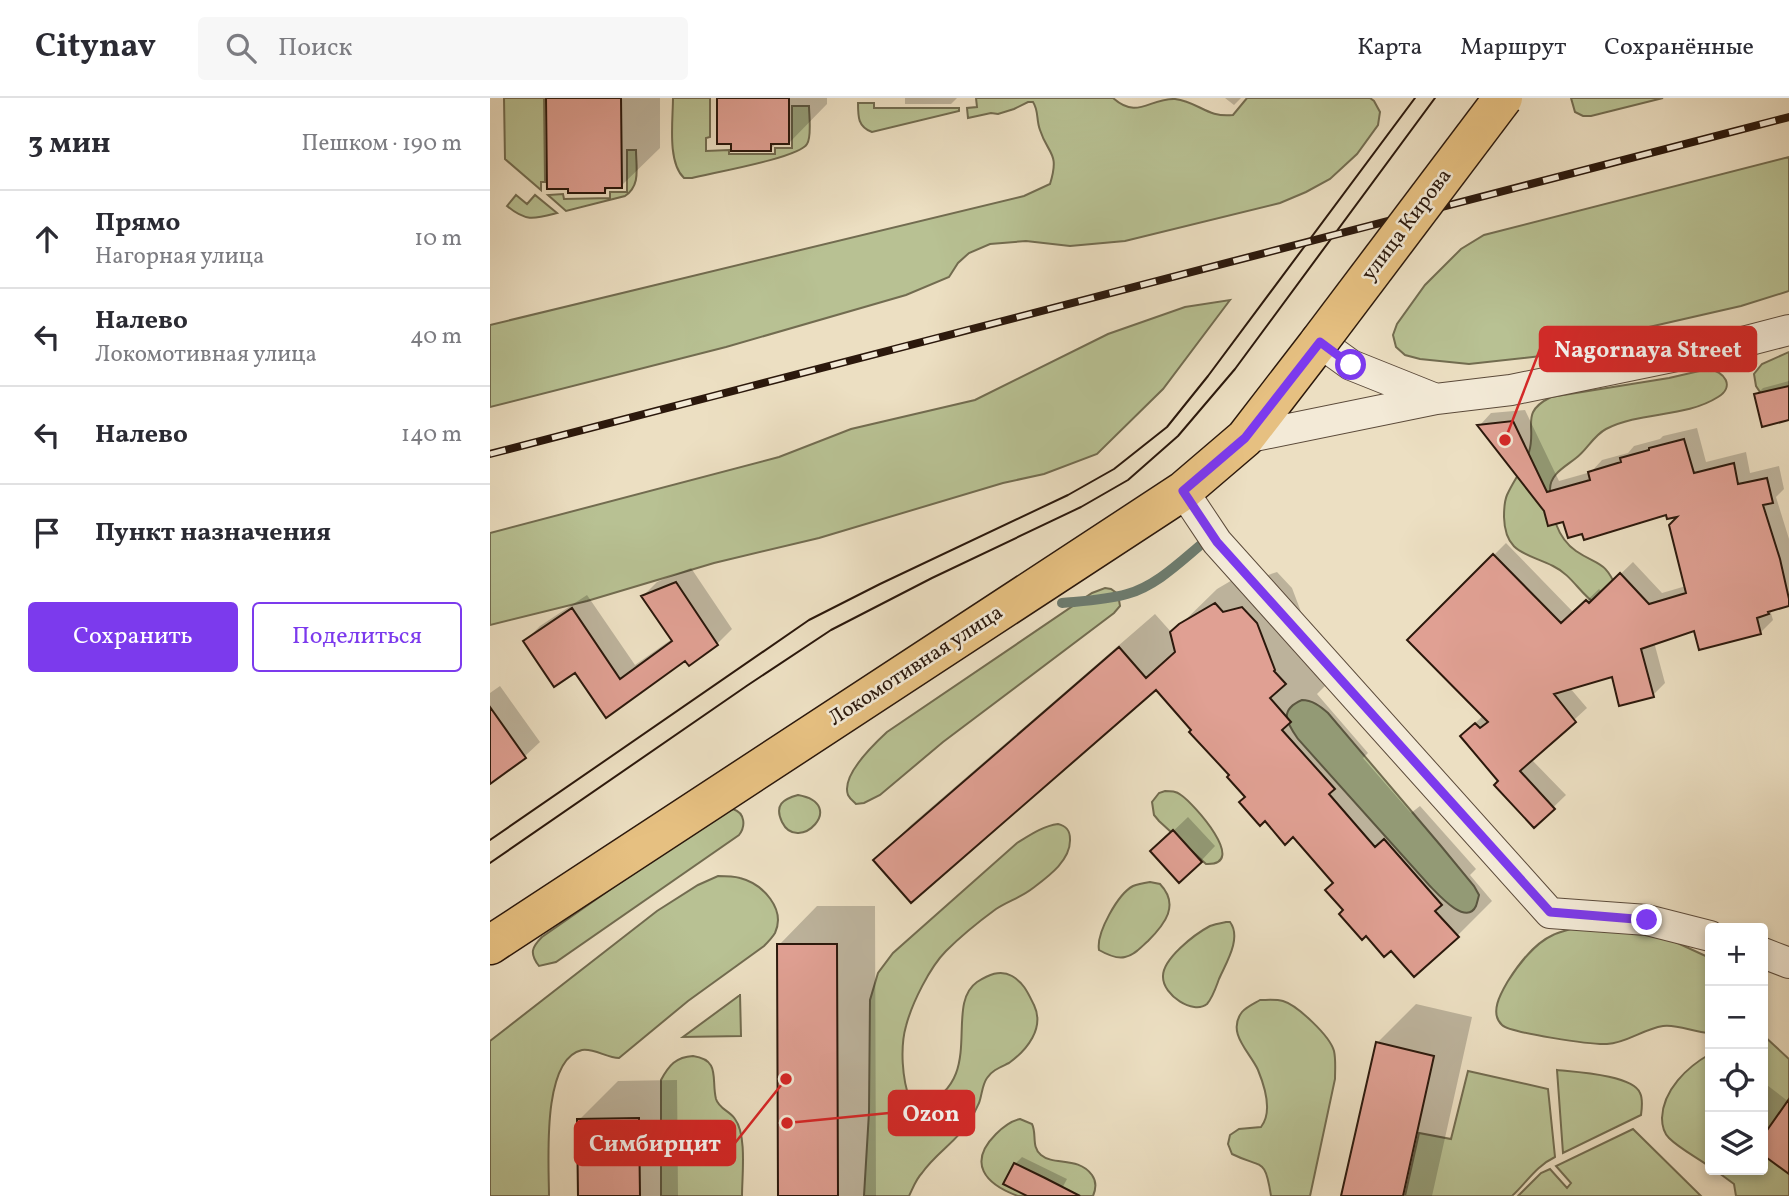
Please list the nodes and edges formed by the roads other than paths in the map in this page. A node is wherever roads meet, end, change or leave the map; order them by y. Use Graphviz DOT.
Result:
graph roads {
  1 [pos="1503,98"];
  2 [pos="1789,330"];
  3 [pos="1316,347"];
  4 [pos="1436,399"];
  5 [pos="1245,438"];
  6 [pos="1183,491"];
  7 [pos="1705,935"];
  8 [pos="490,945"];
  9 [pos="1768,955"];
  10 [pos="1789,963"];
  1 -- 3 [label="main road, улица Кирова, bridge"];
  2 -- 4 [label="street"];
  3 -- 4 [label="street"];
  3 -- 5 [label="main road, Локомотивная улица"];
  4 -- 5 [label="street"];
  5 -- 6 [label="main road, Локомотивная улица"];
  6 -- 7 [label="street"];
  6 -- 8 [label="main road, Локомотивная улица"];
  9 -- 10 [label="street"];
}
